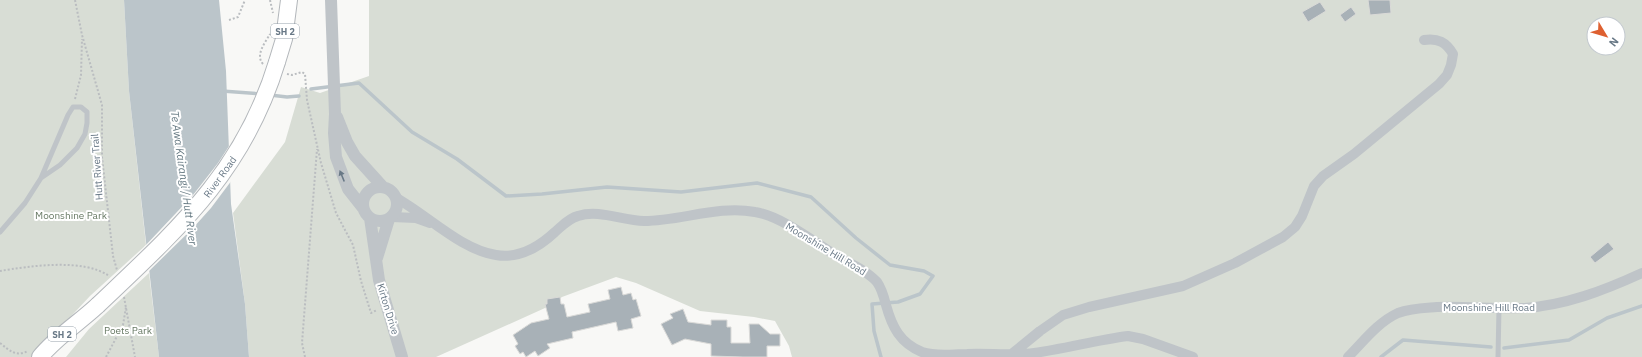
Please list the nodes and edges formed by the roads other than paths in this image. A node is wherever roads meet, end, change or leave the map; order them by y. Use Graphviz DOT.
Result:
graph roads {
  1 [pos="289,0"];
  2 [pos="331,0"];
  3 [pos="1424,40"];
  4 [pos="335,108"];
  5 [pos="41,178"];
  6 [pos="382,187"];
  7 [pos="396,198"];
  8 [pos="367,213"];
  9 [pos="390,218"];
  10 [pos="434,224"];
  11 [pos="0,232"];
  12 [pos="376,260"];
  13 [pos="1642,273"];
  14 [pos="1499,308"];
  15 [pos="93,310"];
  16 [pos="1013,353"];
  17 [pos="40,357"];
  18 [pos="55,357"];
  19 [pos="402,357"];
  20 [pos="1193,357"];
  21 [pos="1348,357"];
  22 [pos="1498,357"];
  1 -- 15 [label="highway, River Road / SH 2, bridge"];
  2 -- 4 [label="street"];
  3 -- 16 [label="street"];
  4 -- 6 [label="street"];
  8 -- 4 [label="street, one-way"];
  5 -- 5 [label="lane"];
  5 -- 11 [label="lane"];
  6 -- 7 [label="street"];
  6 -- 8 [label="street"];
  7 -- 9 [label="street"];
  7 -- 10 [label="street, Moonshine Hill Road"];
  8 -- 9 [label="street"];
  8 -- 12 [label="street, Kirton Drive"];
  9 -- 10 [label="street, Moonshine Hill Road"];
  9 -- 12 [label="street, Kirton Drive"];
  10 -- 16 [label="street, Moonshine Hill Road"];
  12 -- 19 [label="street, Kirton Drive"];
  13 -- 14 [label="street, Moonshine Hill Road"];
  14 -- 21 [label="street, Moonshine Hill Road"];
  14 -- 22 [label="lane"];
  15 -- 17 [label="highway, River Road / SH 2"];
  15 -- 18 [label="highway, River Road / SH 2"];
  16 -- 20 [label="street, Moonshine Hill Road"];
}
